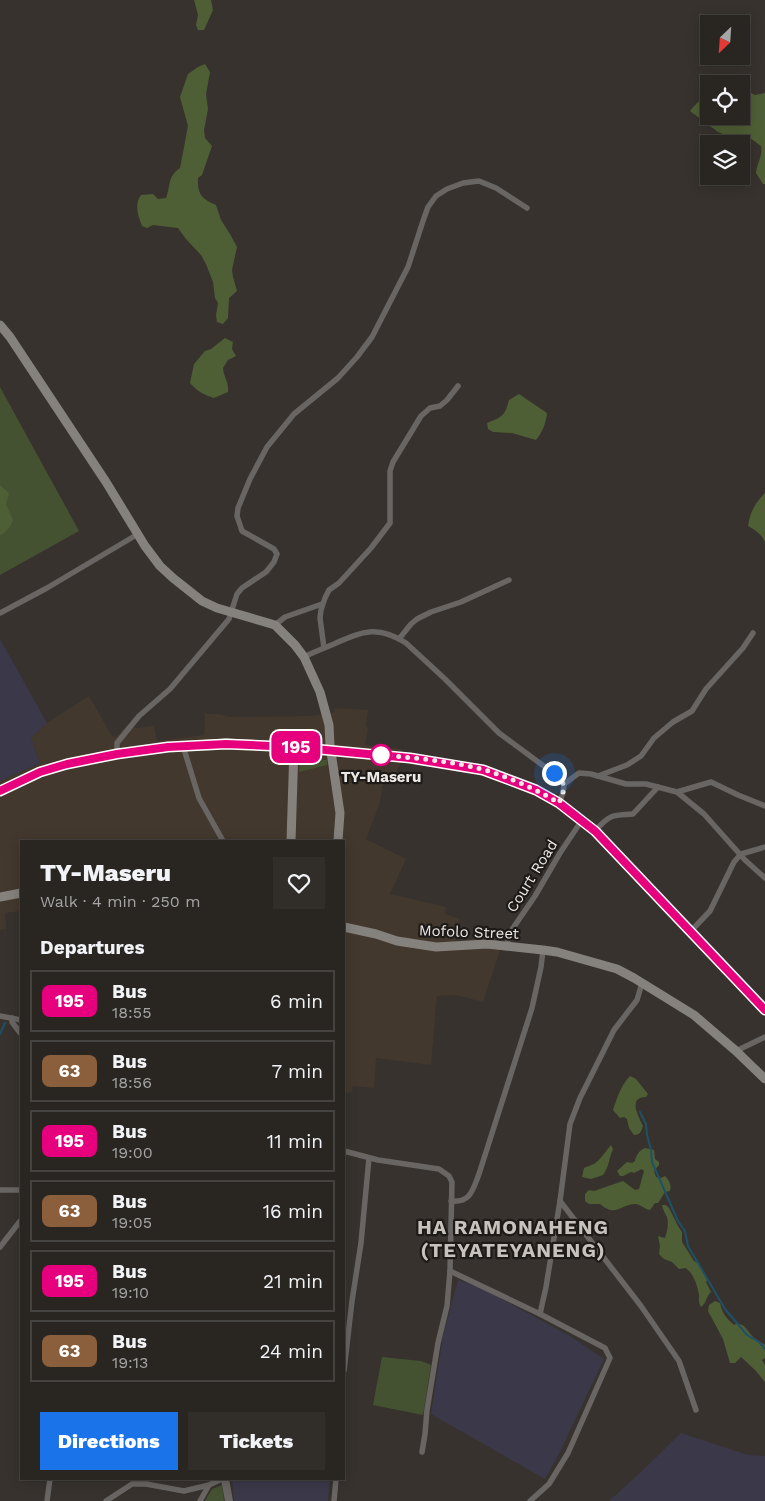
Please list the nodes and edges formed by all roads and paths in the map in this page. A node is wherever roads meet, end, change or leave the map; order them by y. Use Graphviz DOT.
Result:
graph roads {
  1 [pos="527,208"];
  2 [pos="0,325"];
  3 [pos="458,386"];
  4 [pos="138,534"];
  5 [pos="509,580"];
  6 [pos="322,604"];
  7 [pos="0,613"];
  8 [pos="231,613"];
  9 [pos="275,625"];
  10 [pos="753,633"];
  11 [pos="399,638"];
  12 [pos="324,648"];
  13 [pos="304,657"];
  14 [pos="183,746"];
  15 [pos="294,747"];
  16 [pos="332,751"];
  17 [pos="117,754"];
  18 [pos="598,776"];
  19 [pos="564,784"];
  20 [pos="658,787"];
  21 [pos="0,791"];
  22 [pos="677,792"];
  23 [pos="559,803"];
  24 [pos="765,806"];
  25 [pos="582,820"];
  26 [pos="595,831"];
  27 [pos="222,840"];
  28 [pos="291,840"];
  29 [pos="338,840"];
  30 [pos="765,847"];
  31 [pos="741,854"];
  32 [pos="765,878"];
  33 [pos="20,893"];
  34 [pos="0,898"];
  35 [pos="345,927"];
  36 [pos="691,931"];
  37 [pos="507,946"];
  38 [pos="543,950"];
  39 [pos="642,983"];
  40 [pos="764,1007"];
  41 [pos="1,1016"];
  42 [pos="12,1018"];
  43 [pos="20,1020"];
  44 [pos="20,1033"];
  45 [pos="765,1038"];
  46 [pos="736,1051"];
  47 [pos="765,1079"];
  48 [pos="345,1151"];
  49 [pos="369,1158"];
  50 [pos="0,1190"];
  51 [pos="20,1190"];
  52 [pos="451,1200"];
  53 [pos="560,1202"];
  54 [pos="20,1221"];
  55 [pos="0,1247"];
  56 [pos="450,1271"];
  57 [pos="540,1314"];
  58 [pos="345,1362"];
  59 [pos="696,1410"];
  60 [pos="422,1452"];
  61 [pos="50,1480"];
  62 [pos="221,1480"];
  63 [pos="223,1480"];
  64 [pos="336,1480"];
  65 [pos="132,1481"];
  66 [pos="209,1485"];
  67 [pos="47,1501"];
  68 [pos="106,1501"];
  69 [pos="200,1501"];
  70 [pos="229,1501"];
  71 [pos="334,1501"];
  72 [pos="530,1501"];
  1 -- 8 [label="street"];
  2 -- 4 [label="main road"];
  3 -- 6 [label="street"];
  4 -- 7 [label="street"];
  4 -- 8 [label="main road"];
  5 -- 11 [label="street"];
  6 -- 9 [label="street"];
  6 -- 12 [label="street"];
  8 -- 9 [label="main road"];
  8 -- 17 [label="street"];
  9 -- 13 [label="main road"];
  10 -- 18 [label="street"];
  11 -- 12 [label="street"];
  11 -- 19 [label="street"];
  12 -- 13 [label="street"];
  13 -- 16 [label="main road"];
  14 -- 15 [label="main road"];
  14 -- 17 [label="main road"];
  14 -- 27 [label="street"];
  15 -- 16 [label="main road"];
  15 -- 28 [label="main road"];
  16 -- 23 [label="main road"];
  16 -- 29 [label="main road"];
  17 -- 21 [label="main road"];
  18 -- 19 [label="street"];
  18 -- 20 [label="street"];
  19 -- 23 [label="street"];
  20 -- 22 [label="street"];
  20 -- 26 [label="street"];
  22 -- 24 [label="street"];
  22 -- 31 [label="street"];
  23 -- 25 [label="main road"];
  25 -- 26 [label="main road"];
  25 -- 37 [label="street, Court Road"];
  26 -- 36 [label="main road"];
  30 -- 31 [label="street"];
  31 -- 32 [label="street"];
  31 -- 36 [label="street"];
  33 -- 34 [label="main road"];
  35 -- 37 [label="main road, Mofolo Street"];
  36 -- 40 [label="main road"];
  37 -- 38 [label="main road, Mofolo Street"];
  38 -- 39 [label="main road, Mofolo Street"];
  38 -- 52 [label="street"];
  39 -- 46 [label="main road, Mofolo Street"];
  39 -- 53 [label="street"];
  41 -- 42 [label="street"];
  42 -- 43 [label="street"];
  42 -- 44 [label="street"];
  45 -- 46 [label="street"];
  46 -- 47 [label="main road, Mofolo Street"];
  48 -- 49 [label="street"];
  49 -- 52 [label="street"];
  49 -- 58 [label="street"];
  50 -- 51 [label="street"];
  52 -- 56 [label="street"];
  53 -- 57 [label="street"];
  53 -- 59 [label="street"];
  54 -- 55 [label="street"];
  56 -- 57 [label="street"];
  56 -- 60 [label="street"];
  57 -- 72 [label="street"];
  61 -- 67 [label="street"];
  62 -- 66 [label="street"];
  63 -- 70 [label="street"];
  64 -- 71 [label="street"];
  65 -- 66 [label="street"];
  65 -- 68 [label="street"];
  66 -- 69 [label="street"];
}
